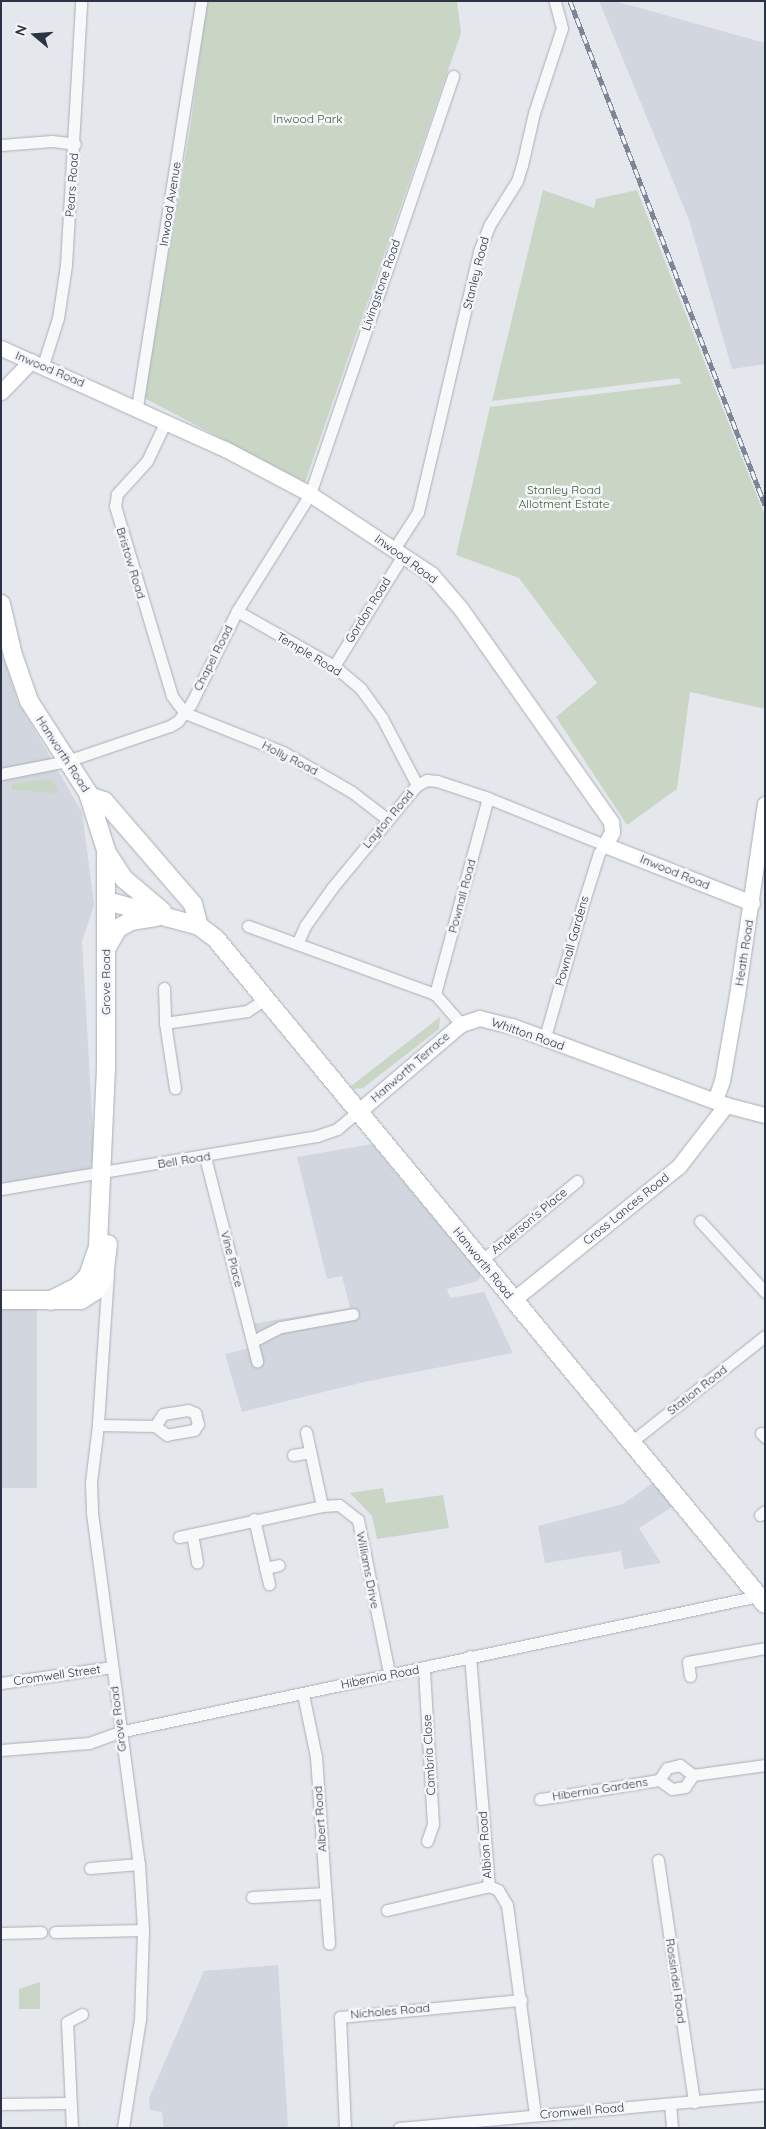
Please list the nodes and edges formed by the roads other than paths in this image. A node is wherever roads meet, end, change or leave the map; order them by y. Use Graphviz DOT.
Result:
graph roads {
  1 [pos="81,1"];
  2 [pos="200,1"];
  3 [pos="555,1"];
  4 [pos="453,76"];
  5 [pos="75,144"];
  6 [pos="1,146"];
  7 [pos="1,348"];
  8 [pos="37,363"];
  9 [pos="1,392"];
  10 [pos="137,407"];
  11 [pos="166,421"];
  12 [pos="310,494"];
  13 [pos="398,552"];
  14 [pos="1,604"];
  15 [pos="237,611"];
  16 [pos="334,666"];
  17 [pos="184,713"];
  18 [pos="67,761"];
  19 [pos="1,774"];
  20 [pos="417,785"];
  21 [pos="89,796"];
  22 [pos="488,798"];
  23 [pos="765,804"];
  24 [pos="387,819"];
  25 [pos="605,845"];
  26 [pos="106,850"];
  27 [pos="760,884"];
  28 [pos="107,898"];
  29 [pos="752,903"];
  30 [pos="164,913"];
  31 [pos="200,926"];
  32 [pos="248,926"];
  33 [pos="297,944"];
  34 [pos="106,951"];
  35 [pos="164,988"];
  36 [pos="435,994"];
  37 [pos="267,998"];
  38 [pos="165,1023"];
  39 [pos="461,1024"];
  40 [pos="544,1040"];
  41 [pos="175,1088"];
  42 [pos="721,1103"];
  43 [pos="360,1110"];
  44 [pos="765,1115"];
  45 [pos="205,1157"];
  46 [pos="103,1171"];
  47 [pos="577,1182"];
  48 [pos="1,1189"];
  49 [pos="102,1194"];
  50 [pos="700,1221"];
  51 [pos="108,1253"];
  52 [pos="481,1261"];
  53 [pos="95,1291"];
  54 [pos="765,1292"];
  55 [pos="1,1300"];
  56 [pos="513,1300"];
  57 [pos="50,1301"];
  58 [pos="108,1310"];
  59 [pos="353,1314"];
  60 [pos="765,1336"];
  61 [pos="253,1341"];
  62 [pos="257,1361"];
  63 [pos="98,1425"];
  64 [pos="155,1426"];
  65 [pos="306,1432"];
  66 [pos="630,1443"];
  67 [pos="310,1452"];
  68 [pos="293,1455"];
  69 [pos="322,1506"];
  70 [pos="254,1519"];
  71 [pos="192,1534"];
  72 [pos="179,1537"];
  73 [pos="197,1563"];
  74 [pos="279,1565"];
  75 [pos="265,1568"];
  76 [pos="269,1584"];
  77 [pos="763,1598"];
  78 [pos="765,1648"];
  79 [pos="470,1656"];
  80 [pos="112,1667"];
  81 [pos="424,1669"];
  82 [pos="389,1673"];
  83 [pos="690,1676"];
  84 [pos="1,1683"];
  85 [pos="303,1694"];
  86 [pos="119,1732"];
  87 [pos="1,1750"];
  88 [pos="765,1766"];
  89 [pos="693,1775"];
  90 [pos="659,1780"];
  91 [pos="540,1799"];
  92 [pos="427,1841"];
  93 [pos="658,1860"];
  94 [pos="139,1864"];
  95 [pos="90,1868"];
  96 [pos="488,1886"];
  97 [pos="325,1893"];
  98 [pos="252,1897"];
  99 [pos="387,1910"];
  100 [pos="143,1930"];
  101 [pos="40,1932"];
  102 [pos="54,1932"];
  103 [pos="1,1933"];
  104 [pos="329,1944"];
  105 [pos="521,2000"];
  106 [pos="82,2014"];
  107 [pos="765,2095"];
  108 [pos="694,2102"];
  109 [pos="70,2103"];
  110 [pos="1,2104"];
  111 [pos="670,2104"];
  112 [pos="535,2115"];
  113 [pos="72,2128"];
  114 [pos="123,2128"];
  115 [pos="344,2128"];
  116 [pos="399,2128"];
  117 [pos="672,2128"];
  1 -- 5 [label="street, Pears Road"];
  2 -- 10 [label="street, Inwood Avenue"];
  3 -- 13 [label="street, Stanley Road"];
  4 -- 12 [label="street, Livingstone Road"];
  5 -- 6 [label="street"];
  5 -- 8 [label="street, Pears Road"];
  7 -- 8 [label="street, Inwood Road"];
  8 -- 9 [label="street"];
  8 -- 10 [label="street, Inwood Road"];
  10 -- 11 [label="street, Inwood Road"];
  11 -- 12 [label="street, Inwood Road"];
  11 -- 17 [label="street, Bristow Road"];
  12 -- 13 [label="street, Inwood Road"];
  12 -- 15 [label="street, Chapel Road"];
  13 -- 16 [label="street, Gordon Road"];
  13 -- 25 [label="street, Inwood Road"];
  14 -- 18 [label="main road, Hanworth Road"];
  15 -- 16 [label="street, Temple Road"];
  15 -- 17 [label="street, Chapel Road"];
  16 -- 20 [label="street, Temple Road"];
  17 -- 18 [label="street, Chapel Road"];
  17 -- 24 [label="street, Holly Road"];
  18 -- 19 [label="street, Chapel Road"];
  18 -- 21 [label="main road, Hanworth Road"];
  20 -- 22 [label="street, Layton Road"];
  20 -- 24 [label="street, Layton Road"];
  21 -- 26 [label="main road, Grove Road"];
  21 -- 31 [label="main road, Hanworth Road"];
  22 -- 25 [label="street, Layton Road"];
  22 -- 36 [label="street, Pownall Road"];
  23 -- 27 [label="street, Heath Road"];
  24 -- 33 [label="street, Layton Road"];
  25 -- 29 [label="street, Inwood Road"];
  25 -- 40 [label="street, Pownall Gardens"];
  26 -- 28 [label="main road, Grove Road"];
  26 -- 30 [label="main road, Hanworth Road"];
  27 -- 29 [label="street, Heath Road"];
  28 -- 30 [label="main road, Hanworth Road"];
  28 -- 34 [label="main road, Grove Road"];
  29 -- 42 [label="street, Heath Road"];
  30 -- 31 [label="main road, Hanworth Road"];
  30 -- 34 [label="main road"];
  31 -- 37 [label="main road, Hanworth Road"];
  32 -- 33 [label="street"];
  33 -- 36 [label="street"];
  34 -- 46 [label="main road, Grove Road"];
  35 -- 38 [label="street"];
  36 -- 39 [label="street"];
  37 -- 38 [label="street"];
  37 -- 43 [label="main road, Hanworth Road"];
  38 -- 41 [label="street"];
  39 -- 40 [label="street, Whitton Road"];
  39 -- 43 [label="street, Hanworth Terrace"];
  40 -- 42 [label="street, Whitton Road"];
  42 -- 44 [label="street, Whitton Road"];
  42 -- 56 [label="street, Cross Lances Road"];
  43 -- 45 [label="street, Bell Road"];
  43 -- 52 [label="main road, Hanworth Road"];
  45 -- 46 [label="street, Bell Road"];
  45 -- 61 [label="street, Vine Place"];
  46 -- 48 [label="street, Bell Road"];
  46 -- 49 [label="main road, Grove Road"];
  47 -- 52 [label="street, Anderson's Place"];
  49 -- 51 [label="main road"];
  49 -- 57 [label="main road"];
  50 -- 54 [label="street"];
  51 -- 53 [label="main road"];
  51 -- 58 [label="street, Grove Road"];
  52 -- 56 [label="main road, Hanworth Road"];
  53 -- 57 [label="main road"];
  53 -- 58 [label="street"];
  55 -- 57 [label="main road"];
  56 -- 66 [label="main road, Hanworth Road"];
  58 -- 63 [label="street, Grove Road"];
  59 -- 61 [label="street"];
  60 -- 66 [label="street, Station Road"];
  61 -- 62 [label="street, Vine Place"];
  63 -- 64 [label="street"];
  63 -- 80 [label="street, Grove Road"];
  65 -- 67 [label="street"];
  66 -- 77 [label="main road, Hanworth Road"];
  67 -- 68 [label="street"];
  67 -- 69 [label="street"];
  69 -- 70 [label="street, Williams Drive"];
  69 -- 82 [label="street, Williams Drive"];
  70 -- 71 [label="street, Williams Drive"];
  70 -- 75 [label="street"];
  71 -- 72 [label="street, Williams Drive"];
  71 -- 73 [label="street"];
  74 -- 75 [label="street"];
  75 -- 76 [label="street"];
  77 -- 79 [label="street, Hibernia Road"];
  78 -- 83 [label="street"];
  79 -- 81 [label="street, Hibernia Road"];
  79 -- 96 [label="street, Albion Road"];
  80 -- 84 [label="street, Cromwell Street"];
  80 -- 86 [label="street, Grove Road"];
  81 -- 82 [label="street, Hibernia Road"];
  81 -- 92 [label="street, Cambria Close"];
  82 -- 85 [label="street, Hibernia Road"];
  85 -- 86 [label="street, Hibernia Road"];
  85 -- 97 [label="street, Albert Road"];
  86 -- 87 [label="street, Hibernia Road"];
  86 -- 94 [label="street, Grove Road"];
  88 -- 89 [label="street, Hibernia Gardens"];
  89 -- 90 [label="street, Hibernia Gardens"];
  89 -- 90 [label="street, Hibernia Gardens"];
  90 -- 91 [label="street, Hibernia Gardens"];
  93 -- 108 [label="street, Rossindel Road"];
  94 -- 95 [label="street"];
  94 -- 100 [label="street, Grove Road"];
  96 -- 99 [label="street"];
  96 -- 105 [label="street, Albion Road"];
  97 -- 98 [label="street"];
  97 -- 104 [label="street, Albert Road"];
  100 -- 102 [label="street"];
  100 -- 114 [label="street, Grove Road"];
  101 -- 103 [label="street"];
  105 -- 112 [label="street, Albion Road"];
  105 -- 115 [label="street, Nicholes Road"];
  106 -- 109 [label="street"];
  107 -- 108 [label="street, Cromwell Road"];
  108 -- 111 [label="street, Cromwell Road"];
  109 -- 110 [label="street"];
  109 -- 113 [label="street"];
  111 -- 112 [label="street, Cromwell Road"];
  111 -- 117 [label="street"];
  112 -- 116 [label="street, Cromwell Road"];
}
